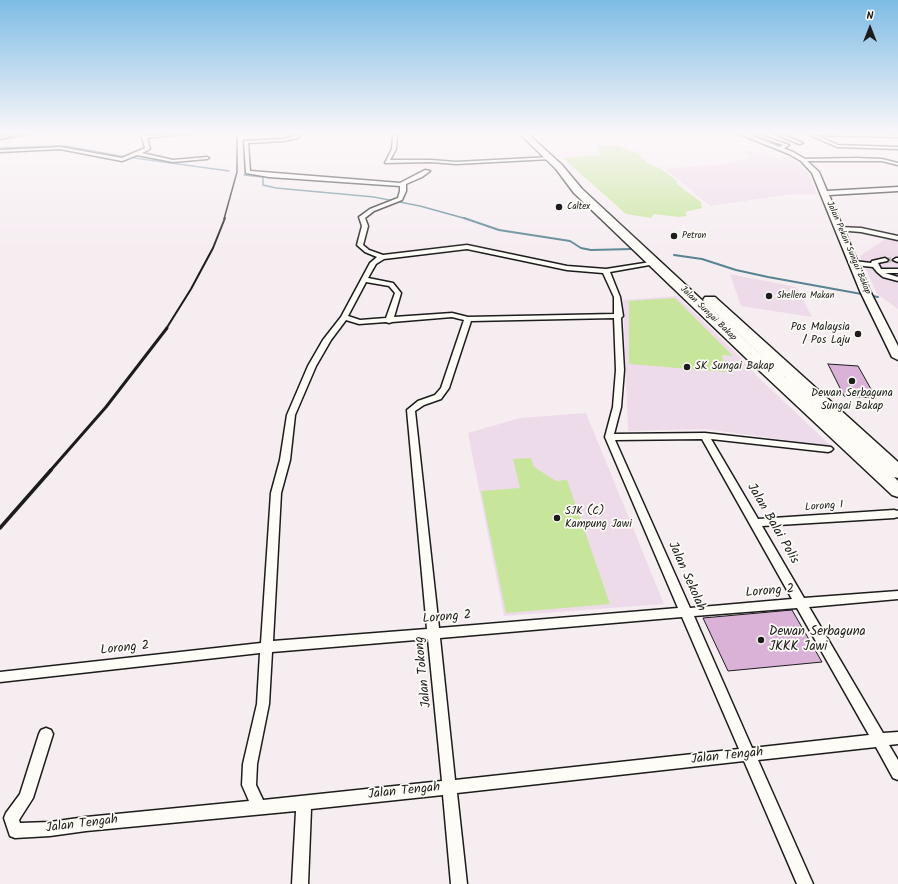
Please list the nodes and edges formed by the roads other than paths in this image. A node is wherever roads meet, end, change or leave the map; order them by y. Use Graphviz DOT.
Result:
graph roads {
  1 [pos="260,174"];
  2 [pos="422,174"];
  3 [pos="564,174"];
  4 [pos="575,174"];
  5 [pos="817,174"];
  6 [pos="402,185"];
  7 [pos="898,189"];
  8 [pos="824,193"];
  9 [pos="839,229"];
  10 [pos="898,238"];
  11 [pos="382,257"];
  12 [pos="885,260"];
  13 [pos="655,262"];
  14 [pos="854,264"];
  15 [pos="878,268"];
  16 [pos="606,271"];
  17 [pos="898,271"];
  18 [pos="898,279"];
  19 [pos="366,280"];
  20 [pos="619,316"];
  21 [pos="344,317"];
  22 [pos="468,319"];
  23 [pos="389,321"];
  24 [pos="898,357"];
  25 [pos="705,436"];
  26 [pos="609,437"];
  27 [pos="828,449"];
  28 [pos="879,455"];
  29 [pos="898,467"];
  30 [pos="898,472"];
  31 [pos="898,491"];
  32 [pos="894,514"];
  33 [pos="755,523"];
  34 [pos="898,595"];
  35 [pos="801,603"];
  36 [pos="686,613"];
  37 [pos="434,634"];
  38 [pos="267,647"];
  39 [pos="0,677"];
  40 [pos="46,734"];
  41 [pos="898,738"];
  42 [pos="879,740"];
  43 [pos="748,755"];
  44 [pos="898,773"];
  45 [pos="450,787"];
  46 [pos="304,803"];
  47 [pos="258,806"];
  48 [pos="300,884"];
  49 [pos="459,884"];
  50 [pos="805,884"];
  1 -- 6 [label="street"];
  2 -- 6 [label="street"];
  3 -- 13 [label="highway, Jalan Sungai Bakap"];
  4 -- 28 [label="highway, Jalan Sungai Bakap"];
  5 -- 8 [label="main road, Jalan Pekan Sungai Bakap"];
  6 -- 11 [label="street"];
  7 -- 8 [label="main road"];
  8 -- 9 [label="main road, Jalan Pekan Sungai Bakap"];
  9 -- 10 [label="street"];
  9 -- 14 [label="main road, Jalan Pekan Sungai Bakap"];
  11 -- 16 [label="street"];
  11 -- 19 [label="street"];
  12 -- 15 [label="street"];
  13 -- 16 [label="street"];
  13 -- 31 [label="highway, Jalan Sungai Bakap"];
  14 -- 15 [label="street"];
  14 -- 24 [label="main road, Jalan Pekan Sungai Bakap"];
  15 -- 17 [label="street"];
  15 -- 18 [label="street"];
  16 -- 20 [label="street"];
  19 -- 21 [label="street"];
  19 -- 23 [label="street"];
  20 -- 22 [label="street"];
  20 -- 26 [label="street"];
  21 -- 23 [label="street"];
  21 -- 38 [label="street"];
  22 -- 23 [label="street"];
  22 -- 37 [label="street, Jalan Tokong"];
  25 -- 26 [label="street"];
  25 -- 27 [label="street"];
  25 -- 33 [label="street, Jalan Balai Polis"];
  26 -- 36 [label="street, Jalan Sekolah"];
  28 -- 29 [label="highway"];
  28 -- 30 [label="highway, Jalan Sungai Bakap"];
  32 -- 33 [label="street, Lorong 1"];
  33 -- 35 [label="street, Jalan Balai Polis"];
  34 -- 35 [label="street, Lorong 2"];
  35 -- 36 [label="street, Lorong 2"];
  35 -- 42 [label="street, Jalan Balai Polis"];
  36 -- 37 [label="street, Lorong 2"];
  36 -- 43 [label="street, Jalan Sekolah"];
  37 -- 38 [label="street, Lorong 2"];
  37 -- 45 [label="street, Jalan Tokong"];
  38 -- 39 [label="street, Lorong 2"];
  38 -- 47 [label="street"];
  40 -- 47 [label="street, Jalan Tengah"];
  41 -- 42 [label="street, Jalan Tengah"];
  42 -- 43 [label="street, Jalan Tengah"];
  42 -- 44 [label="street, Jalan Balai Polis"];
  43 -- 45 [label="street, Jalan Tengah"];
  43 -- 50 [label="street, Jalan Sekolah"];
  45 -- 46 [label="street, Jalan Tengah"];
  45 -- 49 [label="street, Jalan Tokong"];
  46 -- 47 [label="street, Jalan Tengah"];
  46 -- 48 [label="street"];
}
